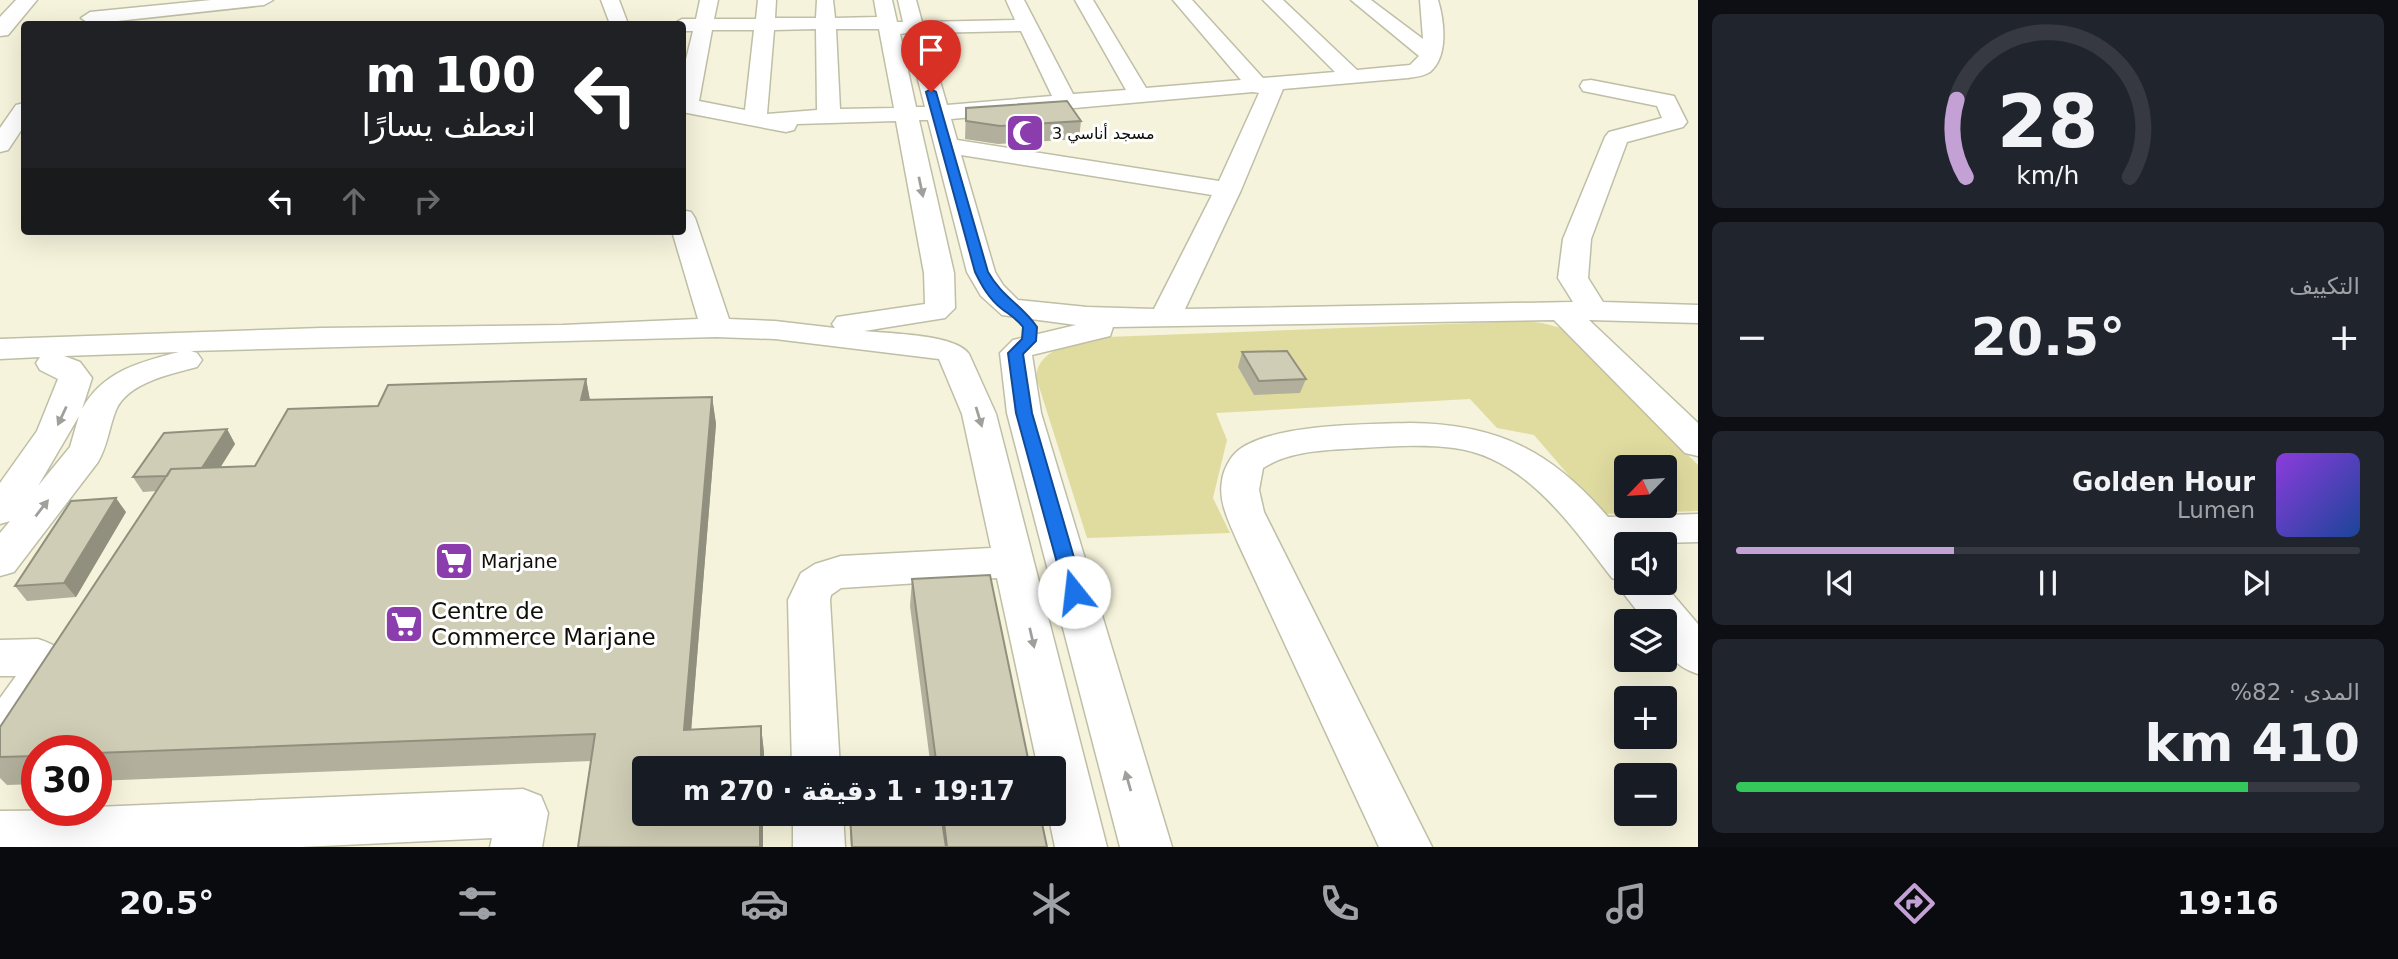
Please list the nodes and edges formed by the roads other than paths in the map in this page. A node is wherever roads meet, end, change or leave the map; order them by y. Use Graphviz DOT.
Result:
graph roads {
  1 [pos="6,0"];
  2 [pos="27,0"];
  3 [pos="103,0"];
  4 [pos="264,0"];
  5 [pos="610,0"];
  6 [pos="767,0"];
  7 [pos="825,0"];
  8 [pos="907,0"];
  9 [pos="1015,0"];
  10 [pos="1084,0"];
  11 [pos="1182,0"];
  12 [pos="1272,0"];
  13 [pos="1360,0"];
  14 [pos="1429,0"];
  15 [pos="702,2"];
  16 [pos="0,7"];
  17 [pos="886,17"];
  18 [pos="88,21"];
  19 [pos="618,21"];
  20 [pos="826,23"];
  21 [pos="764,24"];
  22 [pos="686,25"];
  23 [pos="705,25"];
  24 [pos="1027,25"];
  25 [pos="914,27"];
  26 [pos="0,30"];
  27 [pos="1428,53"];
  28 [pos="1352,77"];
  29 [pos="1266,86"];
  30 [pos="1591,86"];
  31 [pos="1140,96"];
  32 [pos="686,101"];
  33 [pos="1066,102"];
  34 [pos="686,105"];
  35 [pos="936,113"];
  36 [pos="21,114"];
  37 [pos="906,115"];
  38 [pos="829,117"];
  39 [pos="759,120"];
  40 [pos="911,142"];
  41 [pos="0,145"];
  42 [pos="945,145"];
  43 [pos="1228,190"];
  44 [pos="686,231"];
  45 [pos="1009,307"];
  46 [pos="1577,309"];
  47 [pos="937,310"];
  48 [pos="1698,314"];
  49 [pos="1159,319"];
  50 [pos="716,328"];
  51 [pos="775,330"];
  52 [pos="563,334"];
  53 [pos="0,349"];
  54 [pos="1020,350"];
  55 [pos="949,352"];
  56 [pos="186,360"];
  57 [pos="52,363"];
  58 [pos="0,364"];
  59 [pos="1698,444"];
  60 [pos="72,469"];
  61 [pos="30,470"];
  62 [pos="0,510"];
  63 [pos="1698,528"];
  64 [pos="1598,532"];
  65 [pos="1614,552"];
  66 [pos="3,555"];
  67 [pos="1014,562"];
  68 [pos="1649,595"];
  69 [pos="1698,656"];
  70 [pos="0,658"];
  71 [pos="0,737"];
  72 [pos="816,756"];
  73 [pos="818,826"];
  74 [pos="0,836"];
  75 [pos="516,847"];
  76 [pos="819,847"];
  77 [pos="1082,847"];
  78 [pos="1146,847"];
  79 [pos="1406,847"];
  1 -- 16 [label="highway"];
  2 -- 26 [label="highway"];
  3 -- 18 [label="street"];
  4 -- 18 [label="street"];
  5 -- 19 [label="street"];
  6 -- 21 [label="street"];
  7 -- 20 [label="street"];
  8 -- 25 [label="street"];
  9 -- 24 [label="street"];
  10 -- 31 [label="street"];
  11 -- 29 [label="street"];
  12 -- 28 [label="street"];
  13 -- 27 [label="street"];
  14 -- 27 [label="street"];
  15 -- 23 [label="street"];
  17 -- 20 [label="street"];
  17 -- 25 [label="street"];
  17 -- 37 [label="street"];
  20 -- 21 [label="street"];
  20 -- 38 [label="street"];
  21 -- 23 [label="street"];
  21 -- 39 [label="street"];
  22 -- 23 [label="street"];
  23 -- 32 [label="street"];
  24 -- 25 [label="street"];
  24 -- 33 [label="street"];
  25 -- 35 [label="street"];
  27 -- 28 [label="street"];
  28 -- 29 [label="street"];
  29 -- 31 [label="street"];
  29 -- 43 [label="street"];
  30 -- 46 [label="street"];
  31 -- 33 [label="street"];
  33 -- 35 [label="street"];
  34 -- 39 [label="street"];
  35 -- 37 [label="street"];
  35 -- 42 [label="street"];
  36 -- 41 [label="street"];
  37 -- 38 [label="street"];
  37 -- 40 [label="street"];
  38 -- 39 [label="street"];
  39 -- 40 [label="street"];
  40 -- 47 [label="street, one-way"];
  42 -- 43 [label="street"];
  42 -- 45 [label="street"];
  43 -- 49 [label="street"];
  44 -- 50 [label="street"];
  45 -- 47 [label="street"];
  45 -- 49 [label="street"];
  45 -- 54 [label="street"];
  46 -- 48 [label="street"];
  46 -- 49 [label="street"];
  46 -- 59 [label="street"];
  47 -- 51 [label="street"];
  47 -- 55 [label="street"];
  49 -- 54 [label="street"];
  50 -- 51 [label="street"];
  50 -- 52 [label="street"];
  51 -- 55 [label="street"];
  52 -- 53 [label="street"];
  52 -- 56 [label="street"];
  54 -- 55 [label="street"];
  78 -- 54 [label="street, one-way"];
  55 -- 67 [label="street, one-way"];
  56 -- 57 [label="street"];
  56 -- 60 [label="street"];
  57 -- 58 [label="street"];
  57 -- 61 [label="street, one-way"];
  60 -- 61 [label="street"];
  66 -- 60 [label="street, one-way"];
  61 -- 62 [label="street"];
  63 -- 64 [label="street"];
  64 -- 65 [label="street"];
  64 -- 79 [label="street"];
  67 -- 72 [label="street"];
  67 -- 77 [label="street, one-way"];
  68 -- 69 [label="street"];
  70 -- 71 [label="street"];
  73 -- 76 [label="street"];
  74 -- 75 [label="street"];
}
